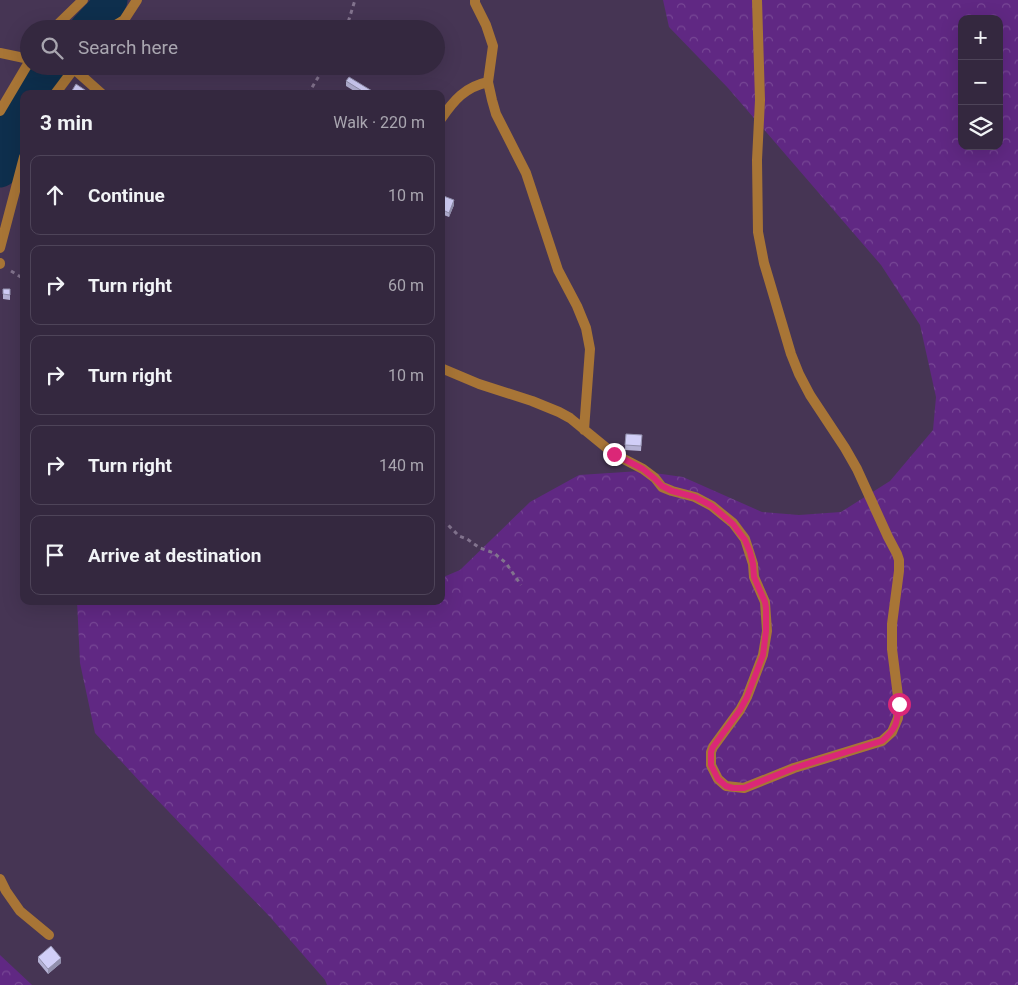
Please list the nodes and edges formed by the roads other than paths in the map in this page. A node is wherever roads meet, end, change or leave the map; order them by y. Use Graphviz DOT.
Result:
graph roads {
  1 [pos="83,0"];
  2 [pos="137,0"];
  3 [pos="475,0"];
  4 [pos="757,0"];
  5 [pos="62,20"];
  6 [pos="124,20"];
  7 [pos="0,53"];
  8 [pos="20,59"];
  9 [pos="21,75"];
  10 [pos="64,75"];
  11 [pos="78,75"];
  12 [pos="488,82"];
  13 [pos="57,90"];
  14 [pos="97,90"];
  15 [pos="0,110"];
  16 [pos="445,114"];
  17 [pos="20,172"];
  18 [pos="0,248"];
  19 [pos="445,370"];
  20 [pos="584,430"];
  21 [pos="0,879"];
  22 [pos="49,935"];
  1 -- 5 [label="street"];
  2 -- 6 [label="street"];
  3 -- 12 [label="street"];
  4 -- 20 [label="street"];
  7 -- 8 [label="street"];
  9 -- 15 [label="street"];
  10 -- 13 [label="street"];
  11 -- 14 [label="street"];
  12 -- 16 [label="street"];
  12 -- 20 [label="street"];
  17 -- 18 [label="street"];
  19 -- 20 [label="street"];
  21 -- 22 [label="street"];
}
